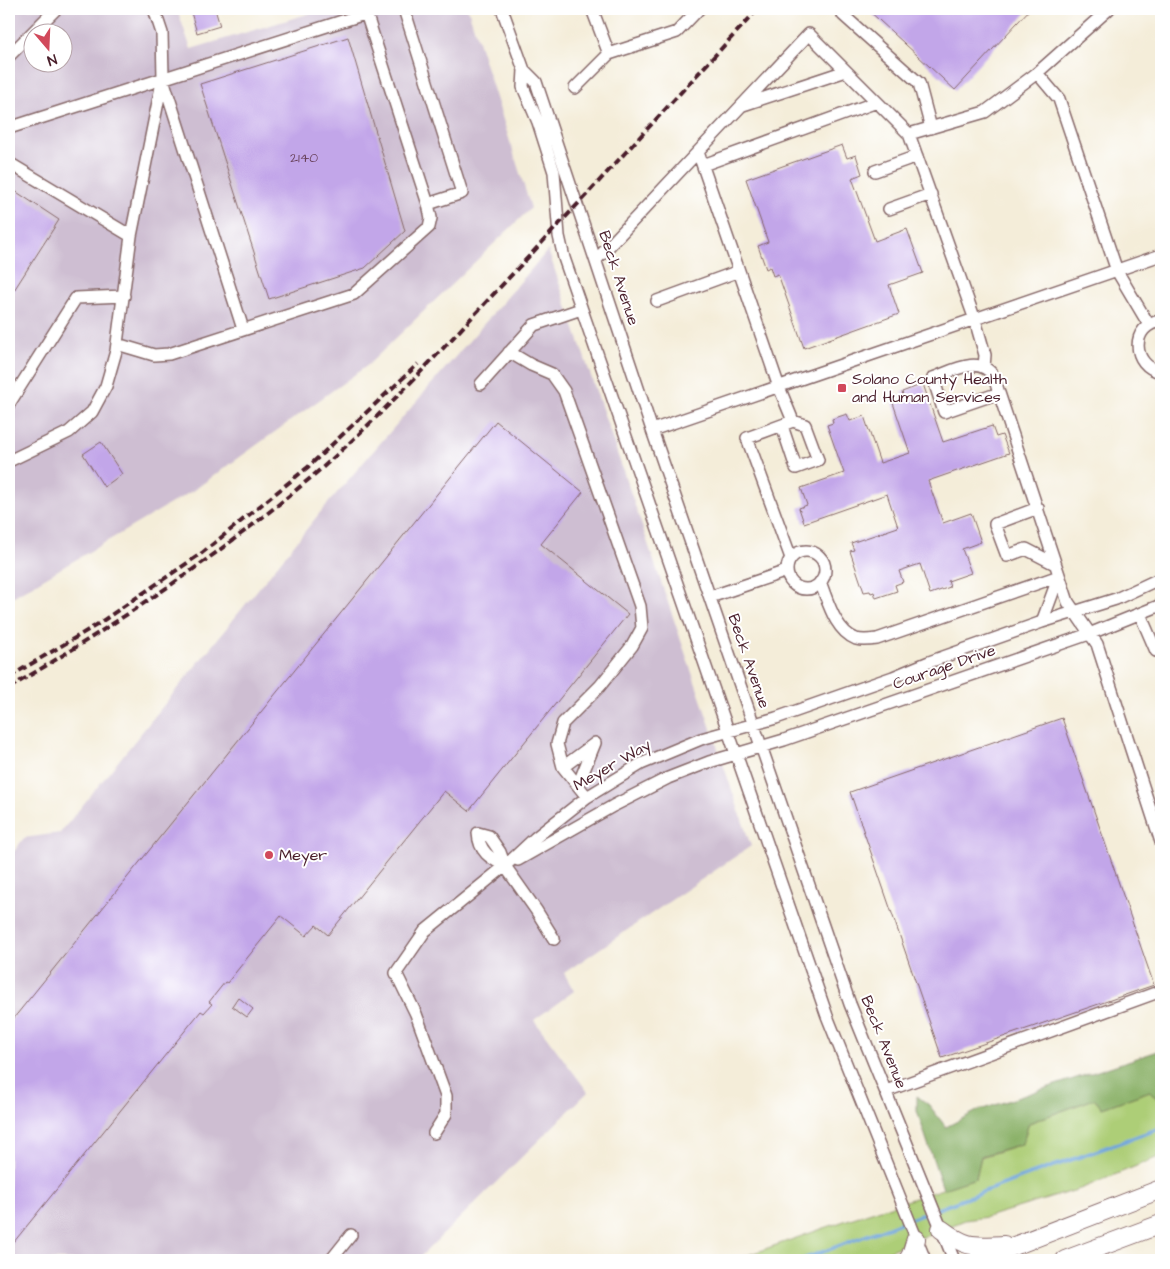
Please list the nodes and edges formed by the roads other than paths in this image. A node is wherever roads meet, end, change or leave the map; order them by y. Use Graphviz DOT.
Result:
graph roads {
  1 [pos="56,9"];
  2 [pos="154,9"];
  3 [pos="380,9"];
  4 [pos="404,9"];
  5 [pos="502,9"];
  6 [pos="592,9"];
  7 [pos="700,9"];
  8 [pos="842,9"];
  9 [pos="1108,9"];
  10 [pos="366,13"];
  11 [pos="609,54"];
  12 [pos="9,56"];
  13 [pos="524,70"];
  14 [pos="846,71"];
  15 [pos="1037,74"];
  16 [pos="163,77"];
  17 [pos="576,88"];
  18 [pos="877,102"];
  19 [pos="742,106"];
  20 [pos="9,128"];
  21 [pos="931,128"];
  22 [pos="909,134"];
  23 [pos="698,152"];
  24 [pos="917,156"];
  25 [pos="9,163"];
  26 [pos="703,165"];
  27 [pos="875,171"];
  28 [pos="931,194"];
  29 [pos="428,204"];
  30 [pos="889,209"];
  31 [pos="131,236"];
  32 [pos="1161,255"];
  33 [pos="596,260"];
  34 [pos="739,271"];
  35 [pos="1117,271"];
  36 [pos="124,296"];
  37 [pos="657,301"];
  38 [pos="582,309"];
  39 [pos="975,320"];
  40 [pos="1161,320"];
  41 [pos="1149,325"];
  42 [pos="243,329"];
  43 [pos="117,344"];
  44 [pos="509,352"];
  45 [pos="984,367"];
  46 [pos="1161,372"];
  47 [pos="481,384"];
  48 [pos="779,387"];
  49 [pos="999,393"];
  50 [pos="9,404"];
  51 [pos="793,421"];
  52 [pos="782,426"];
  53 [pos="652,430"];
  54 [pos="9,462"];
  55 [pos="1038,508"];
  56 [pos="791,558"];
  57 [pos="1055,564"];
  58 [pos="787,572"];
  59 [pos="1059,576"];
  60 [pos="1161,578"];
  61 [pos="820,582"];
  62 [pos="710,597"];
  63 [pos="1161,605"];
  64 [pos="1075,613"];
  65 [pos="1140,614"];
  66 [pos="1042,622"];
  67 [pos="1089,634"];
  68 [pos="1156,651"];
  69 [pos="754,724"];
  70 [pos="728,731"];
  71 [pos="762,746"];
  72 [pos="736,754"];
  73 [pos="563,766"];
  74 [pos="578,785"];
  75 [pos="586,796"];
  76 [pos="1161,842"];
  77 [pos="505,866"];
  78 [pos="554,939"];
  79 [pos="1161,991"];
  80 [pos="886,1091"];
  81 [pos="434,1133"];
  82 [pos="1161,1190"];
  83 [pos="1161,1224"];
  84 [pos="941,1229"];
  85 [pos="351,1235"];
  86 [pos="916,1239"];
  87 [pos="1018,1245"];
  88 [pos="331,1260"];
  89 [pos="908,1260"];
  90 [pos="925,1260"];
  91 [pos="954,1260"];
  92 [pos="978,1260"];
  93 [pos="1065,1260"];
  94 [pos="1086,1260"];
  1 -- 12 [label="street"];
  2 -- 16 [label="street"];
  3 -- 10 [label="street"];
  4 -- 29 [label="street"];
  5 -- 13 [label="street, Beck Avenue"];
  6 -- 11 [label="street"];
  7 -- 11 [label="street"];
  8 -- 21 [label="street"];
  9 -- 15 [label="street"];
  10 -- 16 [label="street"];
  10 -- 29 [label="street"];
  11 -- 17 [label="street"];
  13 -- 33 [label="street, Beck Avenue"];
  13 -- 38 [label="street, Beck Avenue"];
  14 -- 18 [label="street"];
  14 -- 19 [label="street"];
  14 -- 19 [label="street"];
  15 -- 21 [label="street"];
  15 -- 35 [label="street"];
  16 -- 20 [label="street"];
  16 -- 31 [label="street"];
  16 -- 42 [label="street"];
  18 -- 22 [label="street"];
  18 -- 26 [label="street"];
  19 -- 23 [label="street"];
  21 -- 22 [label="street"];
  22 -- 24 [label="street"];
  23 -- 26 [label="street"];
  23 -- 33 [label="street"];
  24 -- 27 [label="street"];
  24 -- 28 [label="street"];
  25 -- 31 [label="street"];
  26 -- 34 [label="street"];
  28 -- 30 [label="street"];
  28 -- 39 [label="street"];
  29 -- 42 [label="street"];
  31 -- 36 [label="street"];
  32 -- 35 [label="street"];
  33 -- 53 [label="street, Beck Avenue"];
  34 -- 37 [label="street"];
  34 -- 48 [label="street"];
  35 -- 39 [label="street"];
  35 -- 41 [label="street"];
  36 -- 43 [label="street"];
  36 -- 50 [label="street"];
  38 -- 44 [label="street"];
  38 -- 70 [label="street, Beck Avenue"];
  39 -- 45 [label="street"];
  39 -- 48 [label="street"];
  40 -- 41 [label="street"];
  41 -- 46 [label="street"];
  42 -- 43 [label="street"];
  43 -- 54 [label="street"];
  44 -- 47 [label="street"];
  44 -- 73 [label="street"];
  45 -- 49 [label="street"];
  45 -- 49 [label="street"];
  48 -- 51 [label="street"];
  48 -- 53 [label="street"];
  49 -- 55 [label="street"];
  51 -- 52 [label="street"];
  51 -- 52 [label="street"];
  52 -- 56 [label="street"];
  53 -- 62 [label="street, Beck Avenue"];
  55 -- 57 [label="street"];
  55 -- 57 [label="street"];
  56 -- 58 [label="street"];
  56 -- 61 [label="street"];
  57 -- 59 [label="street"];
  58 -- 61 [label="street"];
  58 -- 62 [label="street"];
  59 -- 61 [label="street"];
  59 -- 64 [label="street"];
  59 -- 66 [label="street"];
  60 -- 64 [label="street, Courage Drive"];
  62 -- 69 [label="street, Beck Avenue"];
  63 -- 65 [label="street, Courage Drive"];
  64 -- 66 [label="street, Courage Drive"];
  64 -- 67 [label="street"];
  65 -- 67 [label="street, Courage Drive"];
  65 -- 68 [label="street"];
  66 -- 69 [label="street, Courage Drive"];
  67 -- 71 [label="street, Courage Drive"];
  67 -- 76 [label="street"];
  69 -- 70 [label="street, Meyer Way"];
  69 -- 71 [label="street, Beck Avenue"];
  70 -- 72 [label="street, Beck Avenue"];
  70 -- 75 [label="street, Meyer Way"];
  71 -- 72 [label="street, Courage Drive"];
  71 -- 80 [label="street, Beck Avenue"];
  72 -- 77 [label="street, Meyer Way"];
  72 -- 86 [label="street, Beck Avenue"];
  73 -- 74 [label="street"];
  73 -- 74 [label="street"];
  74 -- 75 [label="street"];
  75 -- 77 [label="street, Meyer Way"];
  77 -- 78 [label="street"];
  77 -- 81 [label="street, Meyer Way"];
  79 -- 80 [label="street"];
  80 -- 84 [label="street, Beck Avenue"];
  82 -- 87 [label="highway"];
  83 -- 93 [label="highway"];
  83 -- 94 [label="highway"];
  84 -- 87 [label="highway"];
  84 -- 91 [label="street, Beck Avenue"];
  85 -- 88 [label="street"];
  86 -- 89 [label="highway"];
  86 -- 90 [label="street, Beck Avenue"];
  87 -- 92 [label="highway"];
}
